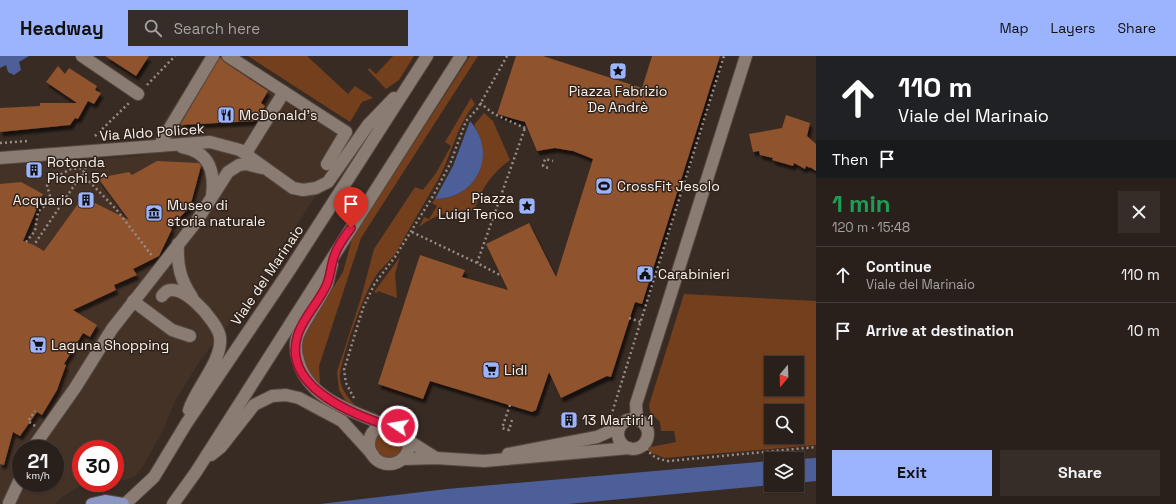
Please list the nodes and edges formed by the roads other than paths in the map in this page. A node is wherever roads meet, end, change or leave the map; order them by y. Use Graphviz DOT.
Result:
graph roads {
  1 [pos="82,56"];
  2 [pos="213,56"];
  3 [pos="228,56"];
  4 [pos="427,56"];
  5 [pos="461,56"];
  6 [pos="746,56"];
  7 [pos="411,82"];
  8 [pos="284,92"];
  9 [pos="138,94"];
  10 [pos="159,146"];
  11 [pos="175,146"];
  12 [pos="246,153"];
  13 [pos="0,158"];
  14 [pos="326,164"];
  15 [pos="267,169"];
  16 [pos="212,198"];
  17 [pos="178,244"];
  18 [pos="335,253"];
  19 [pos="162,296"];
  20 [pos="133,301"];
  21 [pos="195,301"];
  22 [pos="190,336"];
  23 [pos="637,420"];
  24 [pos="186,424"];
  25 [pos="385,424"];
  26 [pos="619,428"];
  27 [pos="38,440"];
  28 [pos="409,442"];
  29 [pos="629,448"];
  30 [pos="373,455"];
  31 [pos="403,458"];
  32 [pos="436,458"];
  33 [pos="484,461"];
  34 [pos="201,463"];
  35 [pos="14,492"];
  36 [pos="9,502"];
  37 [pos="92,504"];
  38 [pos="124,504"];
  39 [pos="173,504"];
  1 -- 9 [label="street"];
  2 -- 10 [label="street"];
  3 -- 8 [label="street"];
  4 -- 7 [label="street, Viale del Marinaio"];
  5 -- 18 [label="street"];
  6 -- 23 [label="street"];
  7 -- 15 [label="street, Via Aldo Policek"];
  7 -- 24 [label="street, Viale del Marinaio"];
  8 -- 12 [label="street"];
  8 -- 14 [label="street"];
  10 -- 11 [label="street, Via Aldo Policek"];
  10 -- 13 [label="street, Via Aldo Policek"];
  11 -- 12 [label="street, Via Aldo Policek"];
  11 -- 16 [label="street"];
  12 -- 15 [label="street, Via Aldo Policek"];
  15 -- 16 [label="street"];
  16 -- 17 [label="street"];
  17 -- 20 [label="street"];
  17 -- 21 [label="street"];
  18 -- 25 [label="street"];
  18 -- 34 [label="street"];
  19 -- 21 [label="street"];
  20 -- 22 [label="street"];
  20 -- 27 [label="street"];
  21 -- 24 [label="street"];
  23 -- 26 [label="street"];
  23 -- 29 [label="street"];
  24 -- 38 [label="street, Viale del Marinaio"];
  25 -- 28 [label="street"];
  25 -- 30 [label="street"];
  26 -- 29 [label="street"];
  26 -- 33 [label="street"];
  28 -- 31 [label="street"];
  28 -- 32 [label="street"];
  29 -- 33 [label="street"];
  30 -- 31 [label="street"];
  30 -- 34 [label="street"];
  31 -- 32 [label="street"];
  32 -- 33 [label="street"];
  34 -- 39 [label="street"];
  35 -- 36 [label="street"];
  37 -- 38 [label="main road"];
}
